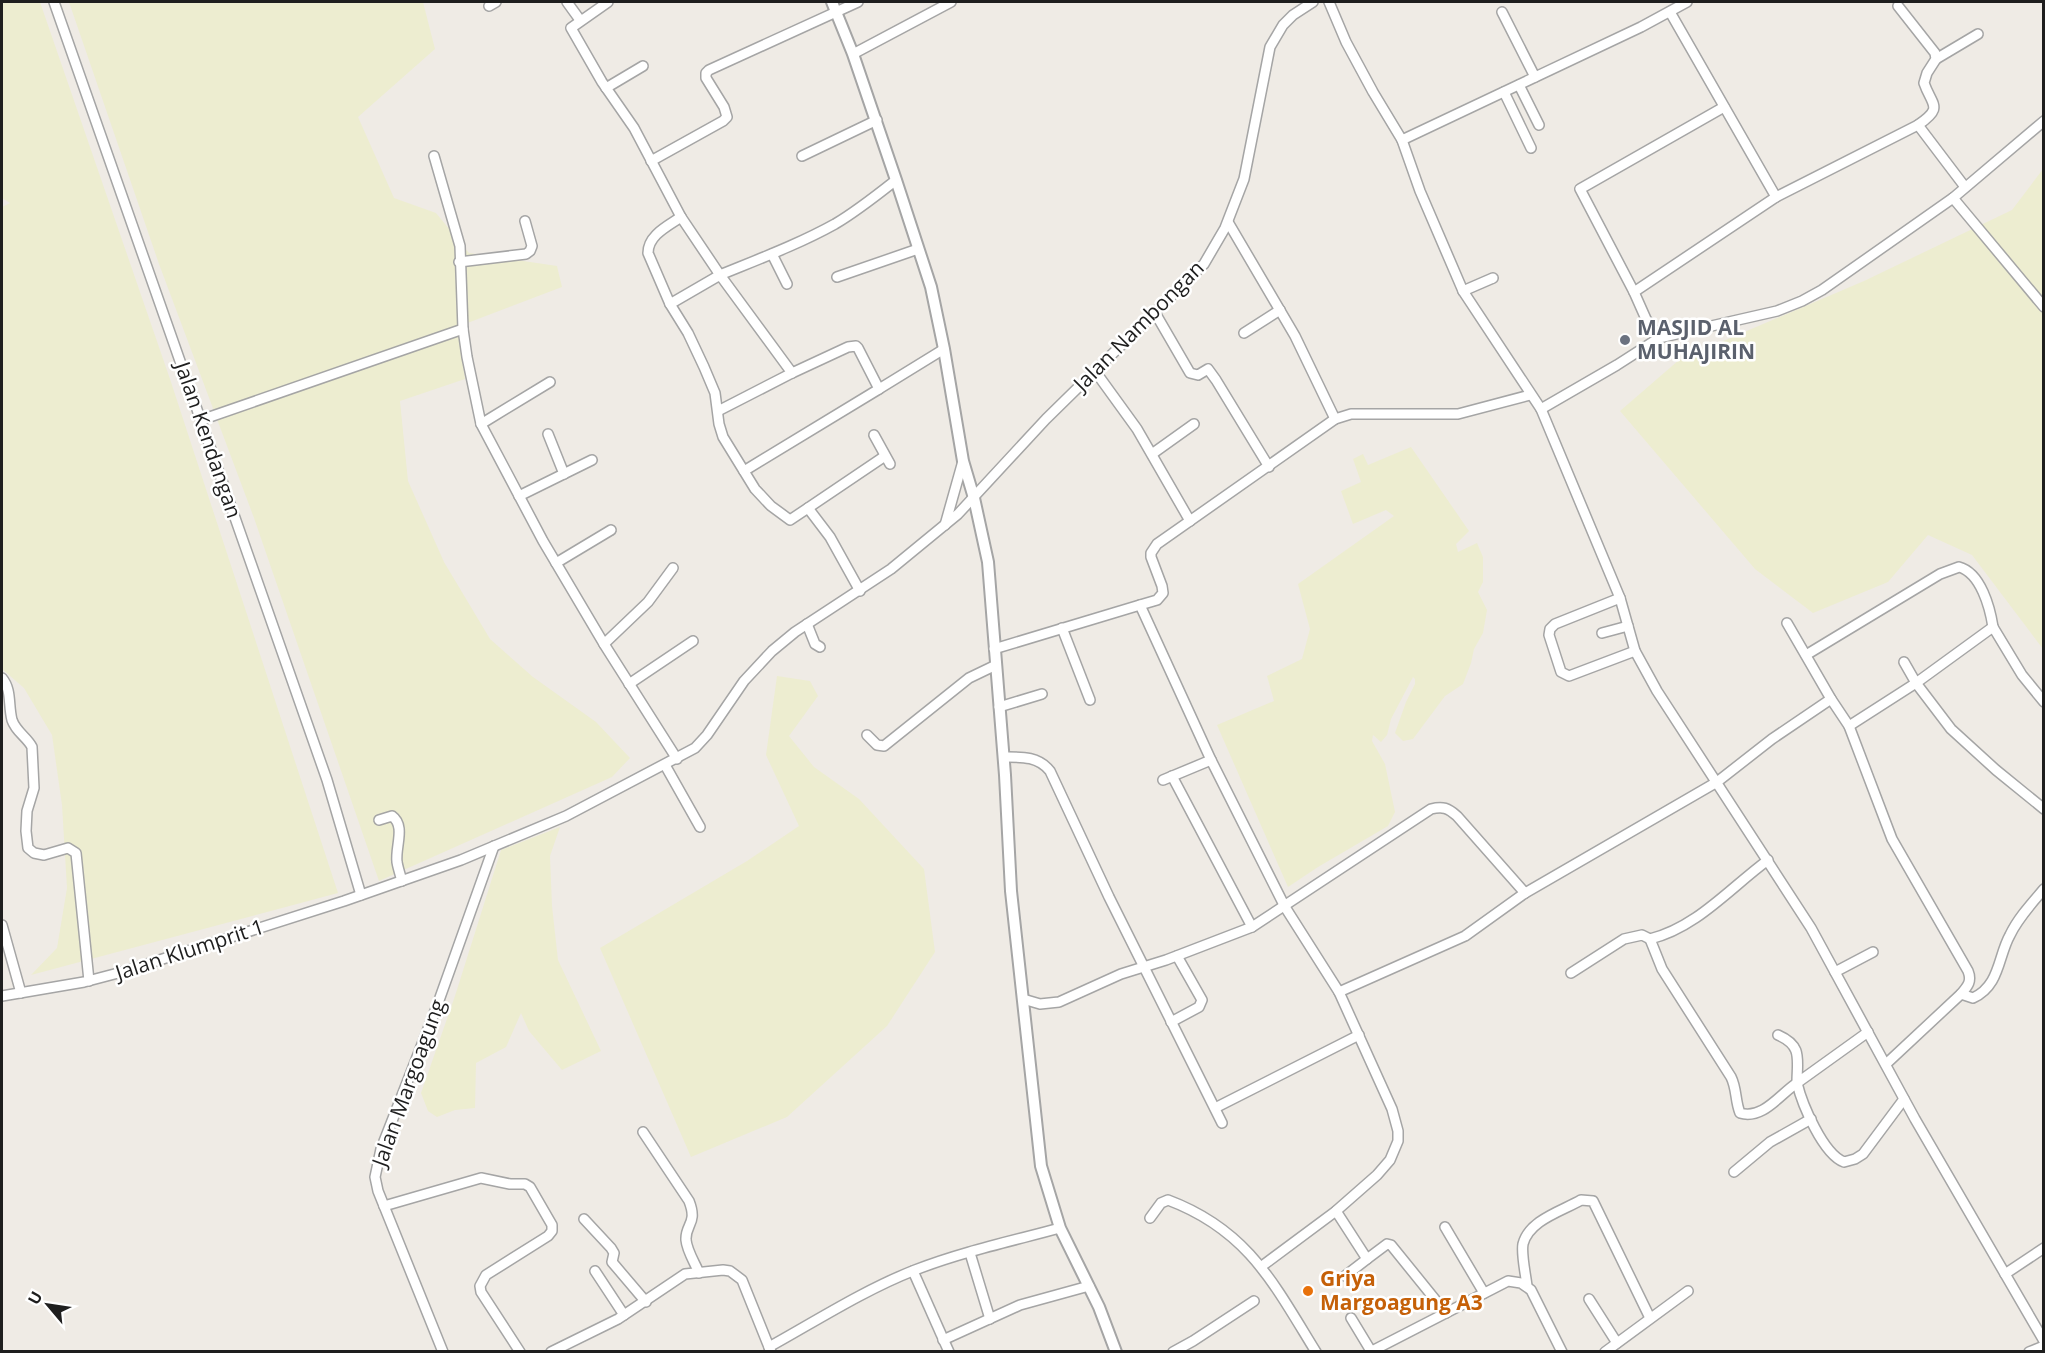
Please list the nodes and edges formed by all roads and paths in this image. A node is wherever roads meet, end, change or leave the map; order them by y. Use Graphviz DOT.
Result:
graph roads {
  1 [pos="54,2"];
  2 [pos="567,2"];
  3 [pos="608,2"];
  4 [pos="858,2"];
  5 [pos="951,2"];
  6 [pos="1313,2"];
  7 [pos="1329,2"];
  8 [pos="1687,2"];
  9 [pos="1898,6"];
  10 [pos="833,7"];
  11 [pos="1502,12"];
  12 [pos="1670,12"];
  13 [pos="580,20"];
  14 [pos="1978,34"];
  15 [pos="854,54"];
  16 [pos="1936,59"];
  17 [pos="643,66"];
  18 [pos="1535,77"];
  19 [pos="1519,85"];
  20 [pos="606,88"];
  21 [pos="1504,92"];
  22 [pos="1724,107"];
  23 [pos="877,120"];
  24 [pos="2043,121"];
  25 [pos="1539,125"];
  26 [pos="1918,125"];
  27 [pos="1402,140"];
  28 [pos="1531,148"];
  29 [pos="434,156"];
  30 [pos="802,156"];
  31 [pos="651,162"];
  32 [pos="896,180"];
  33 [pos="1965,187"];
  34 [pos="1776,197"];
  35 [pos="1953,198"];
  36 [pos="681,217"];
  37 [pos="525,221"];
  38 [pos="1228,222"];
  39 [pos="918,249"];
  40 [pos="772,254"];
  41 [pos="459,262"];
  42 [pos="720,275"];
  43 [pos="837,277"];
  44 [pos="1493,278"];
  45 [pos="787,284"];
  46 [pos="1463,291"];
  47 [pos="1634,292"];
  48 [pos="670,304"];
  49 [pos="2043,307"];
  50 [pos="1280,310"];
  51 [pos="1154,311"];
  52 [pos="463,329"];
  53 [pos="1244,333"];
  54 [pos="1659,338"];
  55 [pos="944,350"];
  56 [pos="1095,371"];
  57 [pos="792,372"];
  58 [pos="550,382"];
  59 [pos="879,389"];
  60 [pos="1530,395"];
  61 [pos="1541,409"];
  62 [pos="718,411"];
  63 [pos="1335,419"];
  64 [pos="201,420"];
  65 [pos="481,424"];
  66 [pos="1194,424"];
  67 [pos="548,434"];
  68 [pos="874,435"];
  69 [pos="1152,454"];
  70 [pos="592,460"];
  71 [pos="963,460"];
  72 [pos="1269,466"];
  73 [pos="744,471"];
  74 [pos="564,474"];
  75 [pos="519,496"];
  76 [pos="974,498"];
  77 [pos="808,508"];
  78 [pos="1190,521"];
  79 [pos="945,525"];
  80 [pos="611,530"];
  81 [pos="556,563"];
  82 [pos="673,568"];
  83 [pos="860,591"];
  84 [pos="1620,598"];
  85 [pos="1140,605"];
  86 [pos="1787,623"];
  87 [pos="807,624"];
  88 [pos="1628,627"];
  89 [pos="1993,627"];
  90 [pos="1062,628"];
  91 [pos="1602,633"];
  92 [pos="693,641"];
  93 [pos="604,644"];
  94 [pos="820,647"];
  95 [pos="994,649"];
  96 [pos="1635,651"];
  97 [pos="1806,655"];
  98 [pos="1904,662"];
  99 [pos="996,665"];
  100 [pos="2,678"];
  101 [pos="1916,682"];
  102 [pos="629,684"];
  103 [pos="1042,694"];
  104 [pos="1831,699"];
  105 [pos="1090,700"];
  106 [pos="2043,702"];
  107 [pos="999,708"];
  108 [pos="1849,726"];
  109 [pos="867,735"];
  110 [pos="1004,757"];
  111 [pos="677,759"];
  112 [pos="1211,760"];
  113 [pos="665,765"];
  114 [pos="1717,782"];
  115 [pos="2043,809"];
  116 [pos="379,820"];
  117 [pos="700,826"];
  118 [pos="494,846"];
  119 [pos="1767,860"];
  120 [pos="402,881"];
  121 [pos="2043,889"];
  122 [pos="1525,893"];
  123 [pos="361,895"];
  124 [pos="2035,900"];
  125 [pos="1285,907"];
  126 [pos="2043,907"];
  127 [pos="2,925"];
  128 [pos="1252,927"];
  129 [pos="1650,939"];
  130 [pos="1873,952"];
  131 [pos="1177,956"];
  132 [pos="1143,968"];
  133 [pos="1835,972"];
  134 [pos="1571,973"];
  135 [pos="89,981"];
  136 [pos="1339,992"];
  137 [pos="21,993"];
  138 [pos="1961,994"];
  139 [pos="2,996"];
  140 [pos="1027,1003"];
  141 [pos="1171,1022"];
  142 [pos="1868,1032"];
  143 [pos="1359,1035"];
  144 [pos="1778,1035"];
  145 [pos="1886,1064"];
  146 [pos="1797,1083"];
  147 [pos="1904,1099"];
  148 [pos="1215,1108"];
  149 [pos="1811,1119"];
  150 [pos="1222,1123"];
  151 [pos="643,1132"];
  152 [pos="1734,1172"];
  153 [pos="384,1206"];
  154 [pos="1336,1211"];
  155 [pos="1150,1218"];
  156 [pos="584,1219"];
  157 [pos="1445,1227"];
  158 [pos="1060,1228"];
  159 [pos="2043,1248"];
  160 [pos="970,1252"];
  161 [pos="1367,1259"];
  162 [pos="1262,1266"];
  163 [pos="595,1271"];
  164 [pos="912,1271"];
  165 [pos="699,1273"];
  166 [pos="2005,1274"];
  167 [pos="1345,1276"];
  168 [pos="1089,1286"];
  169 [pos="1527,1286"];
  170 [pos="1688,1291"];
  171 [pos="1484,1293"];
  172 [pos="1589,1299"];
  173 [pos="1254,1301"];
  174 [pos="646,1302"];
  175 [pos="1446,1313"];
  176 [pos="624,1315"];
  177 [pos="1351,1318"];
  178 [pos="1650,1318"];
  179 [pos="990,1319"];
  180 [pos="944,1340"];
  181 [pos="1617,1343"];
  182 [pos="2043,1343"];
  183 [pos="770,1349"];
  184 [pos="1371,1351"];
  185 [pos="443,1352"];
  186 [pos="520,1352"];
  187 [pos="551,1352"];
  188 [pos="949,1352"];
  189 [pos="1116,1352"];
  190 [pos="1173,1352"];
  191 [pos="1316,1352"];
  192 [pos="1562,1352"];
  193 [pos="1605,1352"];
  194 [pos="2029,1352"];
  1 -- 64 [label="street, Jalan Kendangan"];
  2 -- 13 [label="street"];
  3 -- 13 [label="street"];
  4 -- 10 [label="street"];
  5 -- 15 [label="street"];
  6 -- 38 [label="street, Jalan Nambongan"];
  7 -- 27 [label="street"];
  8 -- 12 [label="street"];
  9 -- 16 [label="street"];
  10 -- 15 [label="street"];
  10 -- 31 [label="street"];
  11 -- 18 [label="street"];
  12 -- 18 [label="street"];
  12 -- 22 [label="street"];
  13 -- 20 [label="street"];
  14 -- 16 [label="street"];
  15 -- 23 [label="street"];
  16 -- 26 [label="street"];
  17 -- 20 [label="street"];
  18 -- 19 [label="street"];
  19 -- 21 [label="street"];
  19 -- 25 [label="street"];
  20 -- 31 [label="street"];
  21 -- 27 [label="street"];
  21 -- 28 [label="street"];
  22 -- 34 [label="street"];
  22 -- 47 [label="street"];
  23 -- 30 [label="street"];
  23 -- 32 [label="street"];
  24 -- 33 [label="street"];
  26 -- 33 [label="street"];
  26 -- 34 [label="street"];
  27 -- 46 [label="street"];
  29 -- 41 [label="street"];
  31 -- 36 [label="street"];
  32 -- 39 [label="street"];
  32 -- 40 [label="street"];
  33 -- 35 [label="street"];
  34 -- 47 [label="street"];
  35 -- 49 [label="street"];
  35 -- 54 [label="street"];
  36 -- 42 [label="street"];
  36 -- 48 [label="street"];
  37 -- 41 [label="street"];
  38 -- 50 [label="street"];
  38 -- 51 [label="street, Jalan Nambongan"];
  39 -- 43 [label="street"];
  39 -- 55 [label="street"];
  40 -- 42 [label="street"];
  40 -- 45 [label="street"];
  41 -- 52 [label="street"];
  42 -- 48 [label="street"];
  42 -- 57 [label="street"];
  44 -- 46 [label="street"];
  46 -- 60 [label="street"];
  47 -- 54 [label="street"];
  48 -- 62 [label="street"];
  50 -- 53 [label="street"];
  50 -- 63 [label="street"];
  51 -- 56 [label="street, Jalan Nambongan"];
  51 -- 72 [label="street"];
  52 -- 64 [label="street"];
  52 -- 65 [label="street"];
  54 -- 61 [label="street"];
  55 -- 59 [label="street"];
  55 -- 71 [label="street"];
  56 -- 69 [label="street"];
  56 -- 76 [label="street, Jalan Nambongan"];
  57 -- 59 [label="street"];
  57 -- 62 [label="street"];
  58 -- 65 [label="street"];
  59 -- 73 [label="street"];
  60 -- 61 [label="street"];
  60 -- 63 [label="street"];
  61 -- 84 [label="street"];
  62 -- 73 [label="street"];
  63 -- 72 [label="street"];
  64 -- 123 [label="street, Jalan Kendangan"];
  65 -- 75 [label="street"];
  66 -- 69 [label="street"];
  67 -- 74 [label="street"];
  68 -- 77 [label="street"];
  69 -- 78 [label="street"];
  70 -- 74 [label="street"];
  71 -- 76 [label="street"];
  71 -- 79 [label="street"];
  72 -- 78 [label="street"];
  73 -- 77 [label="street"];
  74 -- 75 [label="street"];
  75 -- 81 [label="street"];
  76 -- 79 [label="street, Jalan Nambongan"];
  76 -- 95 [label="street"];
  77 -- 83 [label="street"];
  78 -- 85 [label="street"];
  79 -- 83 [label="street, Jalan Nambongan"];
  80 -- 81 [label="street"];
  81 -- 93 [label="street"];
  82 -- 93 [label="street"];
  83 -- 87 [label="street, Jalan Nambongan"];
  84 -- 88 [label="street"];
  84 -- 96 [label="street"];
  85 -- 90 [label="street"];
  85 -- 112 [label="street"];
  86 -- 97 [label="street"];
  87 -- 94 [label="street"];
  87 -- 111 [label="street, Jalan Nambongan"];
  88 -- 91 [label="street"];
  88 -- 96 [label="street"];
  89 -- 97 [label="street"];
  89 -- 101 [label="street"];
  89 -- 106 [label="street"];
  90 -- 95 [label="street"];
  90 -- 105 [label="street"];
  92 -- 102 [label="street"];
  93 -- 102 [label="street"];
  95 -- 99 [label="street"];
  96 -- 114 [label="street"];
  97 -- 104 [label="street"];
  98 -- 101 [label="street"];
  99 -- 107 [label="street"];
  99 -- 109 [label="street"];
  100 -- 135 [label="street"];
  101 -- 108 [label="street"];
  101 -- 115 [label="street"];
  102 -- 111 [label="street"];
  103 -- 107 [label="street"];
  104 -- 108 [label="street"];
  104 -- 114 [label="street"];
  107 -- 110 [label="street"];
  108 -- 138 [label="street"];
  110 -- 132 [label="street"];
  110 -- 140 [label="street"];
  111 -- 113 [label="street, Jalan Klumprit 1"];
  112 -- 125 [label="street"];
  112 -- 128 [label="street"];
  113 -- 117 [label="street"];
  113 -- 118 [label="street, Jalan Klumprit 1"];
  114 -- 119 [label="street"];
  114 -- 122 [label="street"];
  116 -- 120 [label="street"];
  118 -- 120 [label="street, Jalan Klumprit 1"];
  118 -- 153 [label="street, Jalan Margoagung"];
  119 -- 129 [label="street"];
  119 -- 133 [label="street"];
  120 -- 123 [label="street, Jalan Klumprit 1"];
  121 -- 124 [label="street"];
  122 -- 125 [label="street"];
  122 -- 136 [label="street"];
  123 -- 135 [label="street, Jalan Klumprit 1"];
  124 -- 126 [label="street"];
  124 -- 138 [label="street"];
  125 -- 128 [label="street"];
  125 -- 136 [label="street"];
  127 -- 137 [label="street"];
  128 -- 131 [label="street"];
  129 -- 134 [label="street"];
  129 -- 146 [label="street"];
  130 -- 133 [label="street"];
  131 -- 132 [label="street"];
  131 -- 141 [label="street"];
  132 -- 140 [label="street"];
  132 -- 141 [label="street"];
  133 -- 142 [label="street"];
  135 -- 137 [label="street, Jalan Klumprit 1"];
  136 -- 143 [label="street"];
  137 -- 139 [label="street, Jalan Klumprit 1"];
  138 -- 145 [label="street"];
  140 -- 158 [label="street"];
  141 -- 148 [label="street"];
  142 -- 145 [label="street"];
  142 -- 146 [label="street"];
  143 -- 148 [label="street"];
  143 -- 154 [label="street"];
  144 -- 146 [label="street"];
  145 -- 147 [label="street"];
  146 -- 149 [label="street"];
  147 -- 149 [label="street"];
  147 -- 166 [label="street"];
  148 -- 150 [label="street"];
  149 -- 152 [label="street"];
  151 -- 165 [label="street"];
  153 -- 185 [label="street, Jalan Margoagung"];
  153 -- 186 [label="street"];
  154 -- 161 [label="street"];
  154 -- 162 [label="street"];
  155 -- 162 [label="street"];
  156 -- 174 [label="street"];
  157 -- 171 [label="street"];
  158 -- 160 [label="street"];
  158 -- 168 [label="street"];
  159 -- 166 [label="street"];
  160 -- 164 [label="street"];
  160 -- 179 [label="street"];
  161 -- 167 [label="street"];
  161 -- 175 [label="street"];
  162 -- 191 [label="street"];
  163 -- 176 [label="street"];
  164 -- 180 [label="street"];
  164 -- 183 [label="street"];
  165 -- 174 [label="street"];
  165 -- 183 [label="street"];
  166 -- 182 [label="street"];
  168 -- 179 [label="street"];
  168 -- 189 [label="street"];
  169 -- 171 [label="street"];
  169 -- 178 [label="street"];
  169 -- 192 [label="street"];
  170 -- 178 [label="street"];
  171 -- 175 [label="street"];
  172 -- 181 [label="street"];
  173 -- 190 [label="street"];
  174 -- 176 [label="street"];
  175 -- 184 [label="street"];
  176 -- 187 [label="street"];
  177 -- 184 [label="street"];
  178 -- 181 [label="street"];
  179 -- 180 [label="street"];
  180 -- 188 [label="street"];
  181 -- 193 [label="street"];
  182 -- 194 [label="street"];
}
